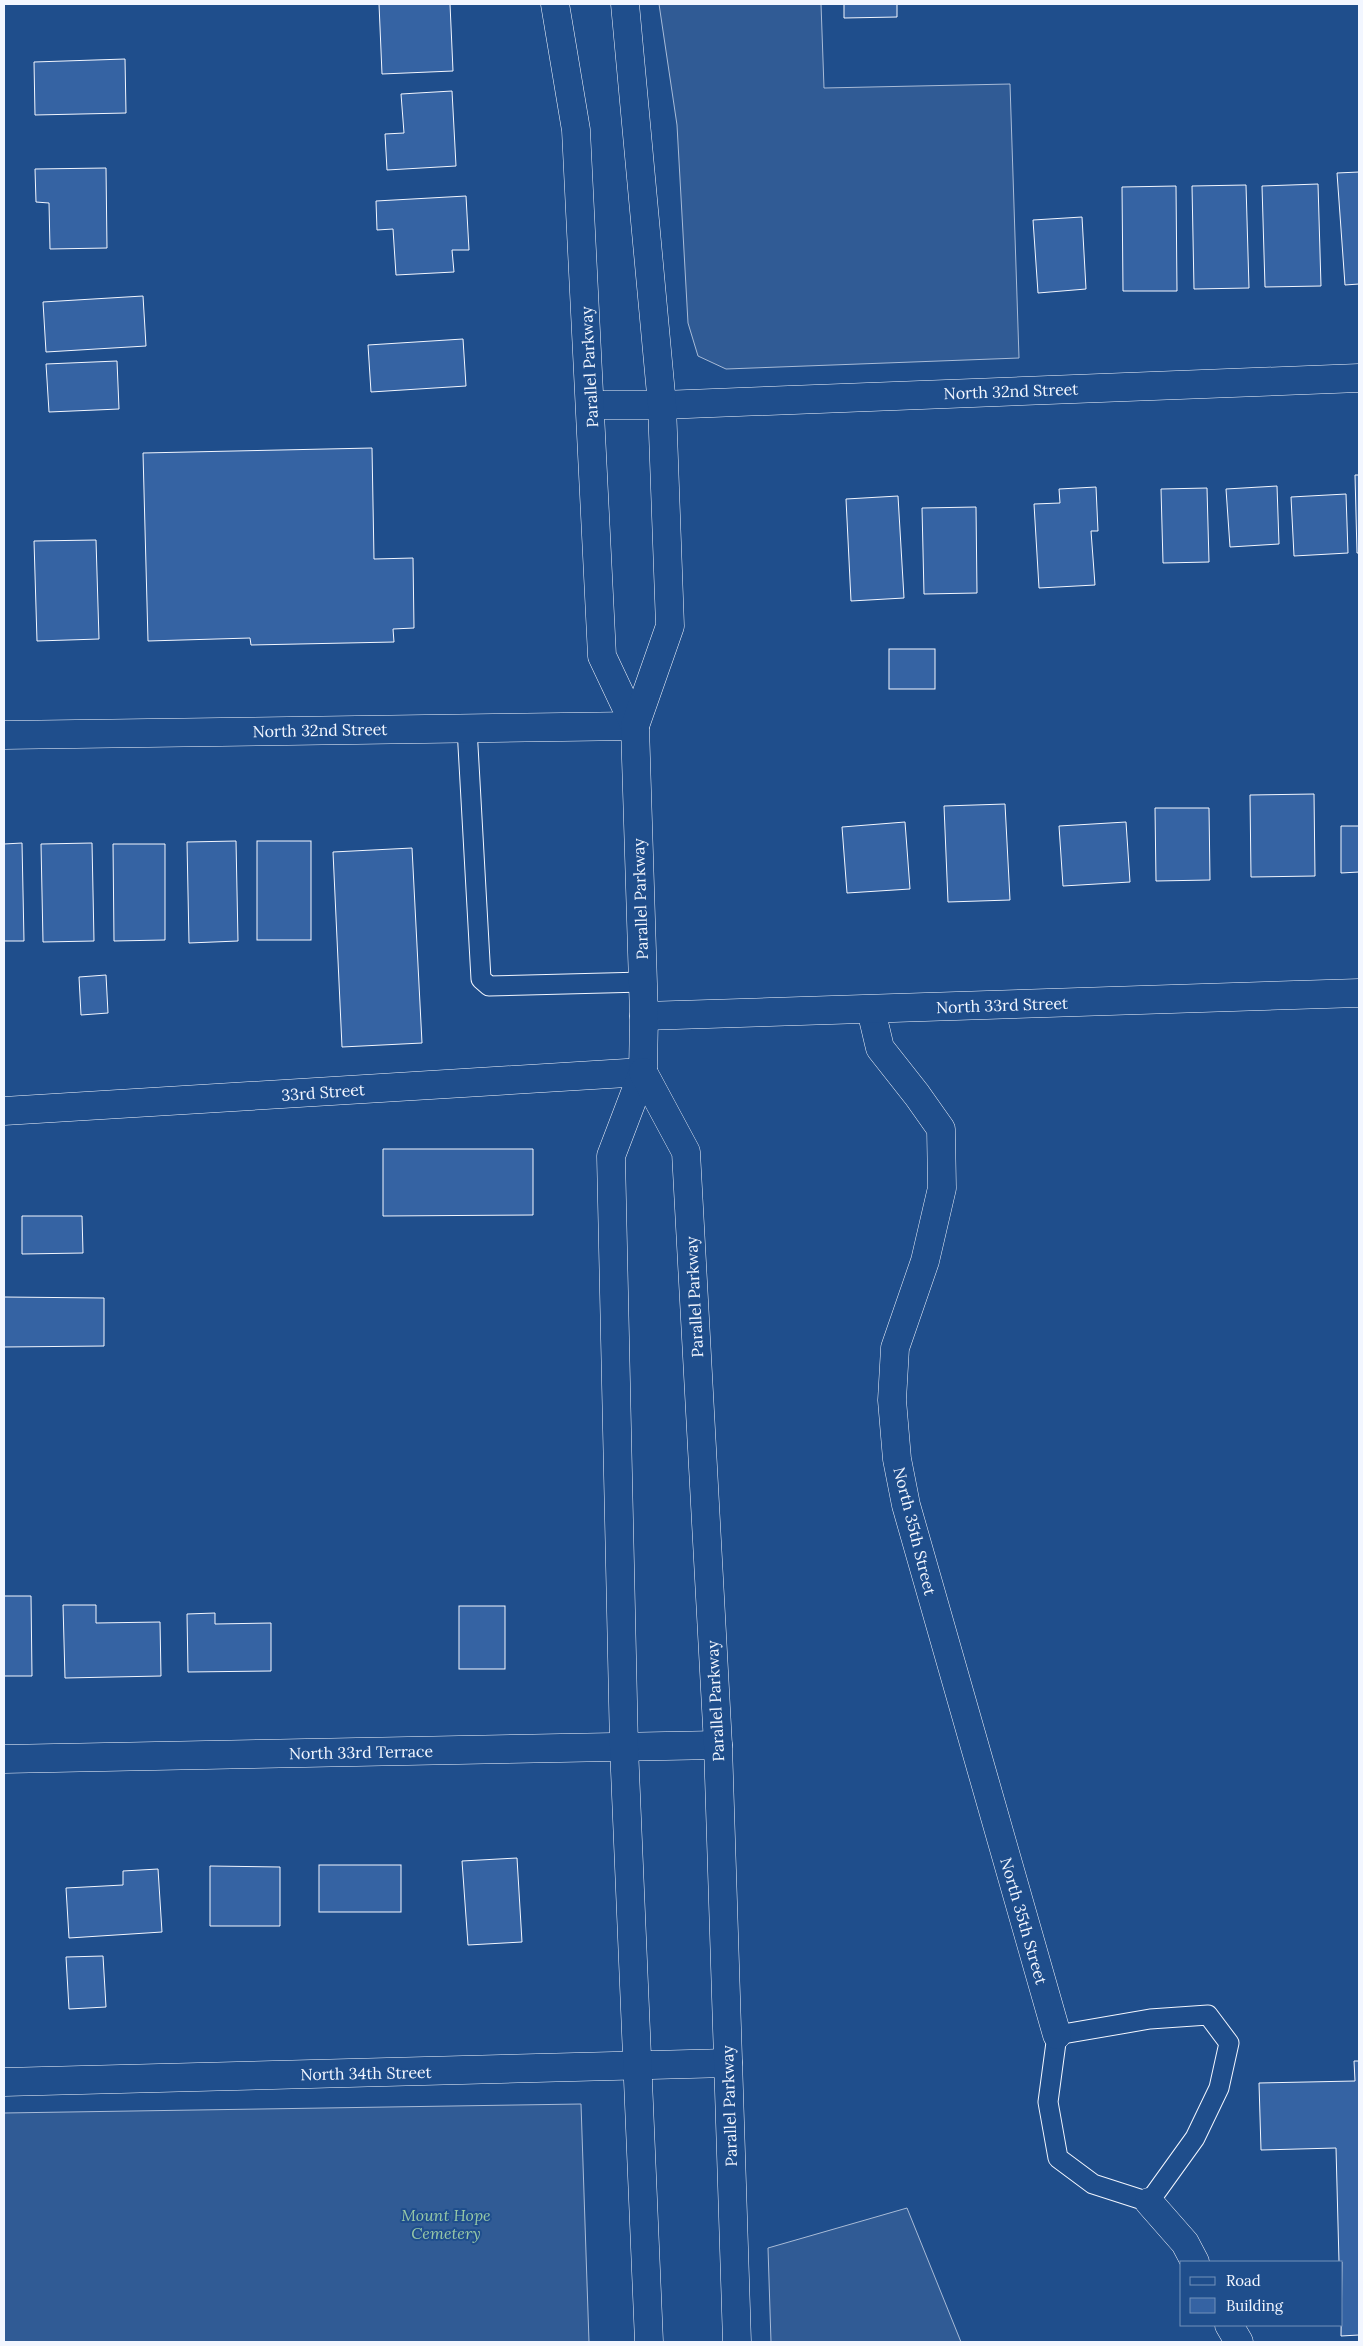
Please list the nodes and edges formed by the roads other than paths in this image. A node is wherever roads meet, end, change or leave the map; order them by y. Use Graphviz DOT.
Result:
graph roads {
  1 [pos="555,4"];
  2 [pos="625,4"];
  3 [pos="1359,378"];
  4 [pos="662,405"];
  5 [pos="591,406"];
  6 [pos="635,726"];
  7 [pos="467,728"];
  8 [pos="4,735"];
  9 [pos="643,982"];
  10 [pos="1359,993"];
  11 [pos="871,1010"];
  12 [pos="644,1016"];
  13 [pos="643,1072"];
  14 [pos="4,1111"];
  15 [pos="718,1745"];
  16 [pos="624,1747"];
  17 [pos="4,1759"];
  18 [pos="1057,2035"];
  19 [pos="728,2063"];
  20 [pos="638,2066"];
  21 [pos="4,2082"];
  22 [pos="1149,2202"];
  23 [pos="1194,2261"];
  24 [pos="1230,2326"];
  25 [pos="649,2342"];
  26 [pos="737,2342"];
  27 [pos="1239,2342"];
  1 -- 5 [label="street, Parallel Parkway"];
  2 -- 4 [label="street, Parallel Parkway"];
  3 -- 4 [label="street, North 32nd Street"];
  4 -- 5 [label="street, North 32nd Street"];
  4 -- 6 [label="street, Parallel Parkway"];
  5 -- 6 [label="street, Parallel Parkway"];
  6 -- 7 [label="street, North 32nd Street"];
  6 -- 9 [label="street, Parallel Parkway"];
  7 -- 8 [label="street, North 32nd Street"];
  7 -- 9 [label="lane"];
  9 -- 12 [label="street, Parallel Parkway"];
  10 -- 11 [label="street, North 33rd Street"];
  11 -- 12 [label="street, North 33rd Street"];
  11 -- 18 [label="street, North 35th Street"];
  12 -- 13 [label="street, Parallel Parkway"];
  13 -- 14 [label="street, 33rd Street"];
  13 -- 15 [label="street, Parallel Parkway"];
  13 -- 16 [label="street, Parallel Parkway"];
  15 -- 16 [label="street, North 33rd Terrace"];
  15 -- 19 [label="street, Parallel Parkway"];
  16 -- 17 [label="street, North 33rd Terrace"];
  16 -- 20 [label="street, Parallel Parkway"];
  18 -- 22 [label="lane"];
  18 -- 22 [label="lane"];
  19 -- 20 [label="street, North 34th Street"];
  19 -- 26 [label="street, Parallel Parkway"];
  20 -- 21 [label="street, North 34th Street"];
  20 -- 25 [label="street, Parallel Parkway"];
  22 -- 23 [label="street"];
  24 -- 27 [label="street"];
}
